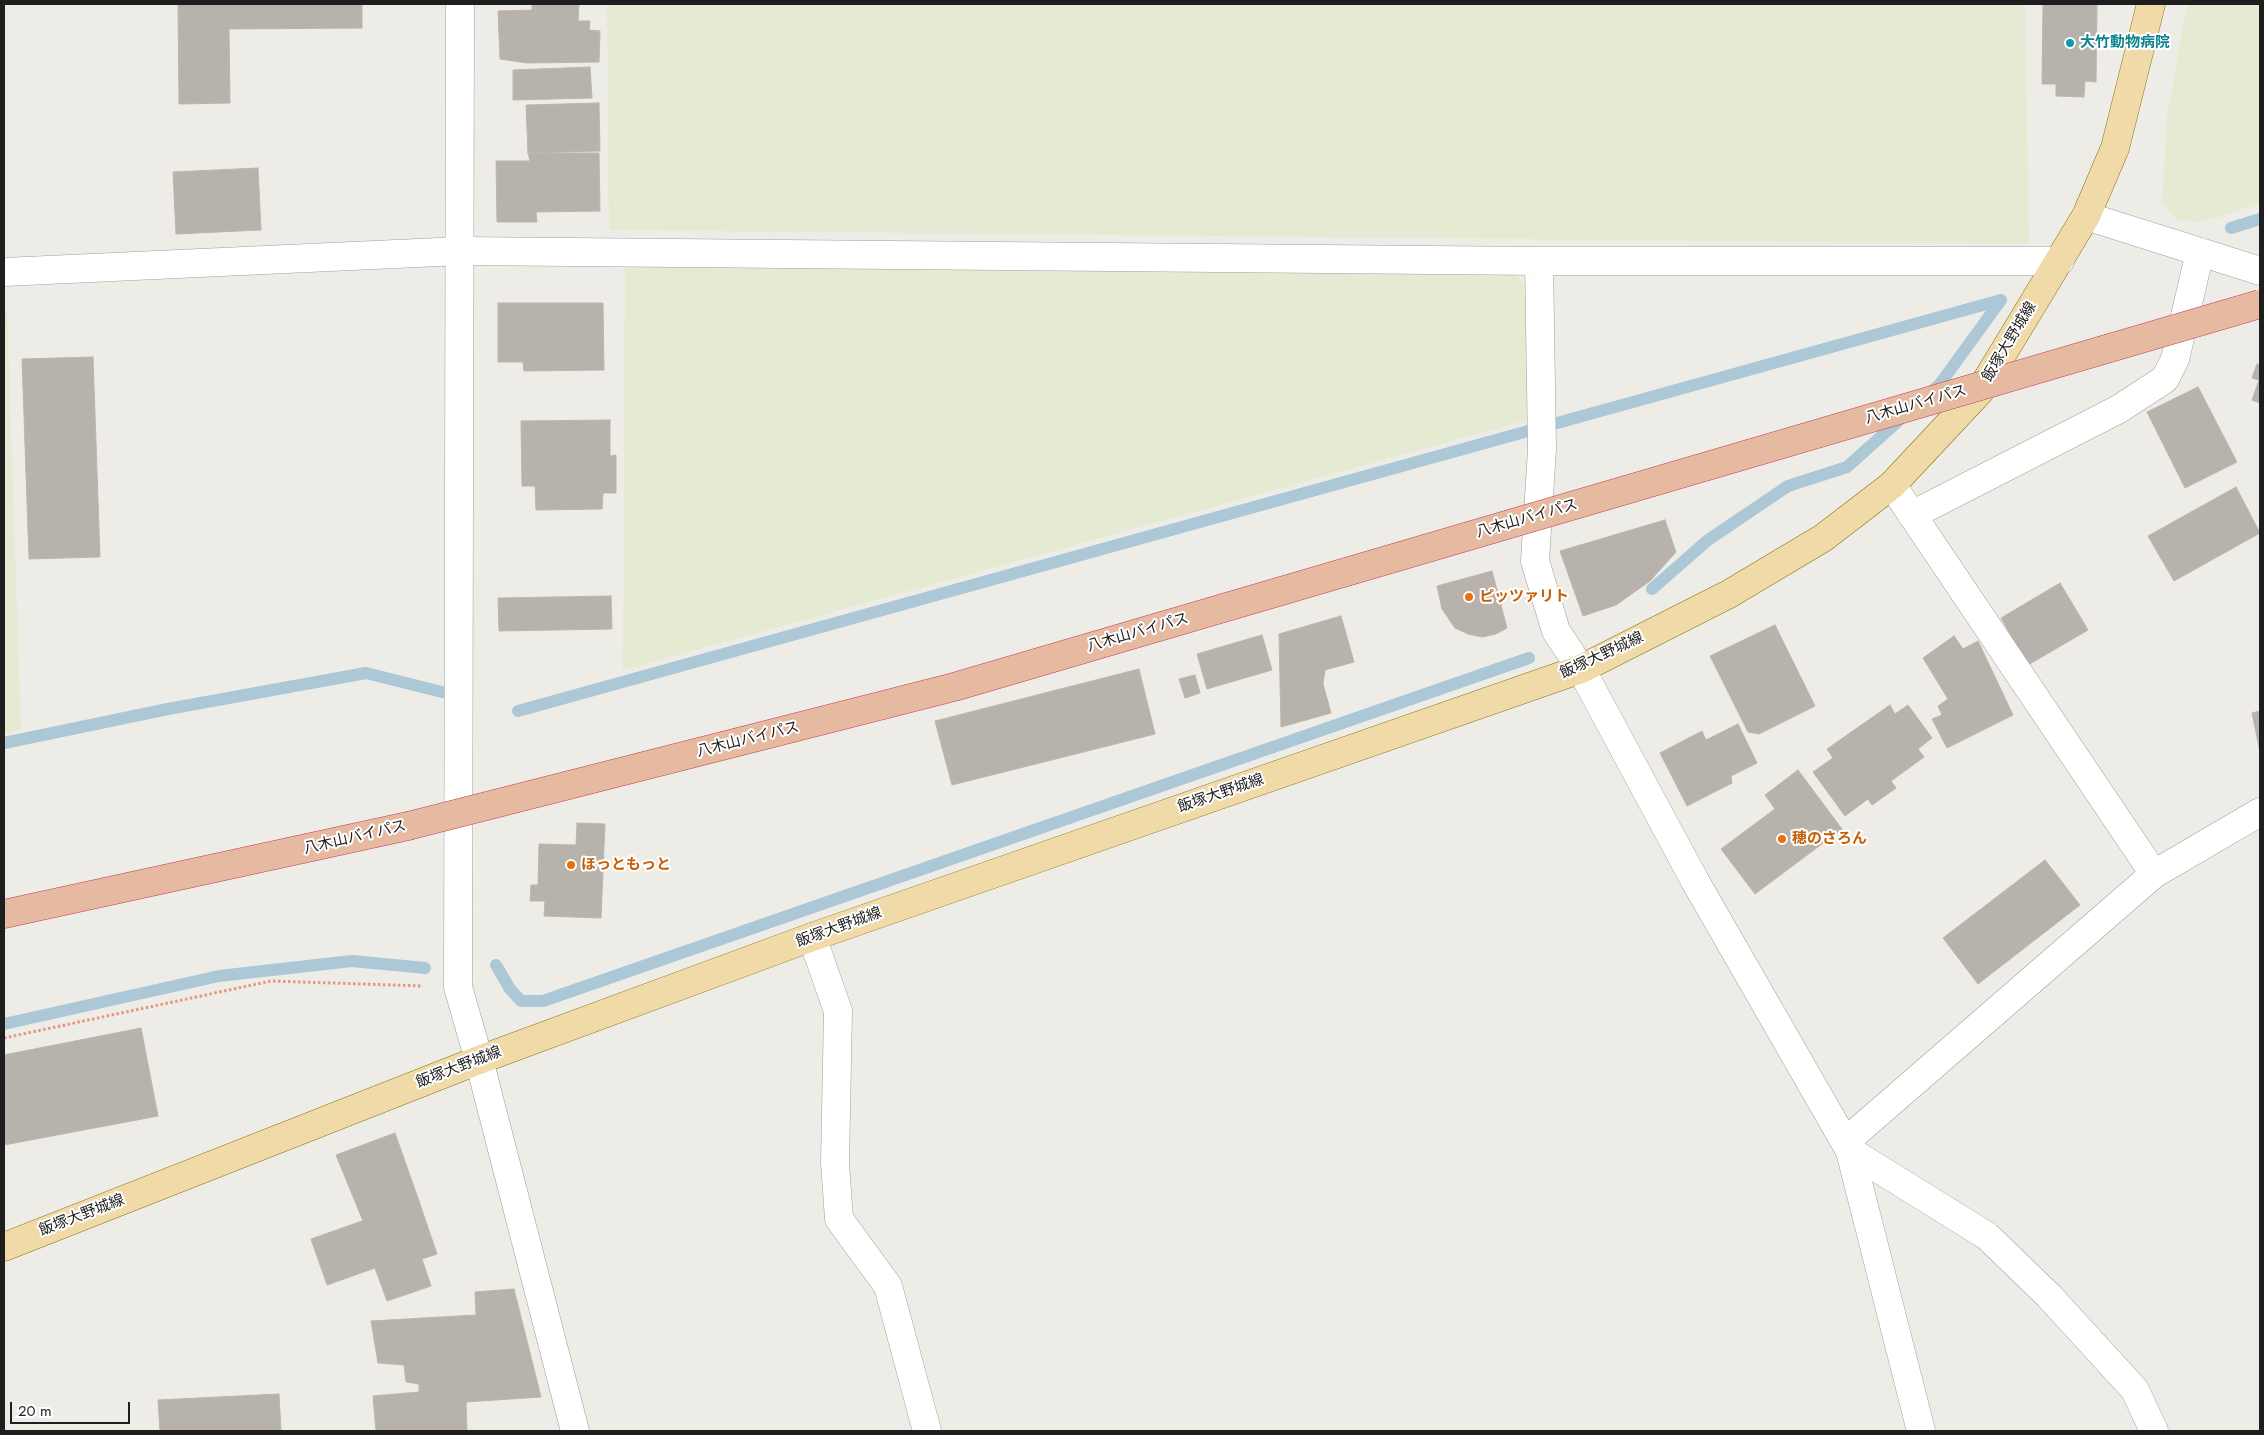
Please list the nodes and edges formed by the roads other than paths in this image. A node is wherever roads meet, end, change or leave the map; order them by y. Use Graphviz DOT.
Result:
graph roads {
  1 [pos="460,4"];
  2 [pos="2151,4"];
  3 [pos="2086,216"];
  4 [pos="461,251"];
  5 [pos="2200,252"];
  6 [pos="1539,261"];
  7 [pos="2060,261"];
  8 [pos="2260,271"];
  9 [pos="4,272"];
  10 [pos="2260,304"];
  11 [pos="1892,485"];
  12 [pos="1912,515"];
  13 [pos="1581,668"];
  14 [pos="2260,812"];
  15 [pos="2154,874"];
  16 [pos="11,914"];
  17 [pos="812,937"];
  18 [pos="479,1060"];
  19 [pos="1848,1146"];
  20 [pos="4,1247"];
  21 [pos="574,1431"];
  22 [pos="927,1431"];
  23 [pos="1921,1431"];
  24 [pos="2154,1431"];
  1 -- 4 [label="street"];
  2 -- 3 [label="main road, 飯塚大野城線"];
  3 -- 5 [label="street"];
  3 -- 7 [label="main road, 飯塚大野城線"];
  4 -- 6 [label="street"];
  4 -- 9 [label="street"];
  4 -- 18 [label="street"];
  5 -- 8 [label="street"];
  5 -- 12 [label="street"];
  6 -- 7 [label="street"];
  6 -- 13 [label="street"];
  7 -- 11 [label="main road, 飯塚大野城線"];
  10 -- 16 [label="highway, 八木山バイパス, bridge"];
  11 -- 12 [label="street"];
  11 -- 13 [label="main road, 飯塚大野城線"];
  12 -- 15 [label="street"];
  13 -- 17 [label="main road, 飯塚大野城線"];
  13 -- 19 [label="street"];
  14 -- 15 [label="street"];
  15 -- 19 [label="street"];
  17 -- 18 [label="main road, 飯塚大野城線"];
  17 -- 22 [label="street"];
  18 -- 20 [label="main road, 飯塚大野城線"];
  18 -- 21 [label="street"];
  19 -- 23 [label="street"];
  19 -- 24 [label="street"];
}
